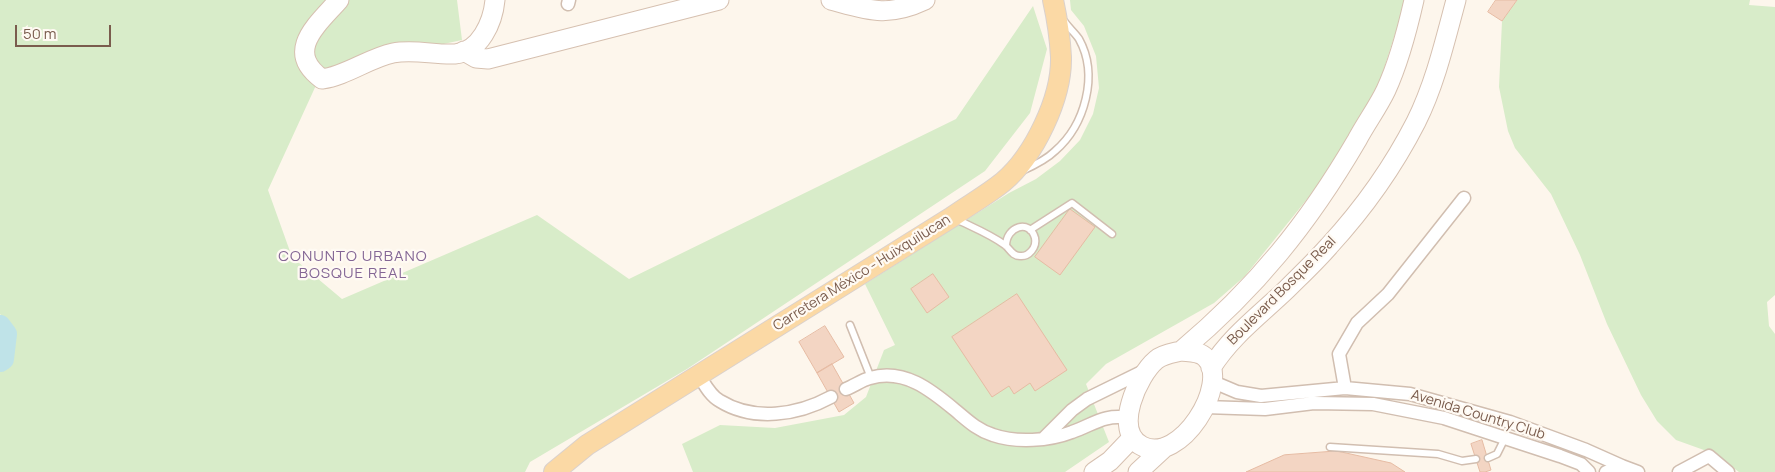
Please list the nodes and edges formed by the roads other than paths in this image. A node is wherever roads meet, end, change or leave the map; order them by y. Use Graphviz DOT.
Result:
graph roads {
  1 [pos="495,0"];
  2 [pos="719,0"];
  3 [pos="830,0"];
  4 [pos="1414,0"];
  5 [pos="1456,0"];
  6 [pos="339,1"];
  7 [pos="918,2"];
  8 [pos="1054,6"];
  9 [pos="464,52"];
  10 [pos="1004,182"];
  11 [pos="1464,198"];
  12 [pos="952,217"];
  13 [pos="1030,230"];
  14 [pos="1112,234"];
  15 [pos="1006,246"];
  16 [pos="850,325"];
  17 [pos="1181,351"];
  18 [pos="1147,370"];
  19 [pos="698,374"];
  20 [pos="1211,374"];
  21 [pos="870,378"];
  22 [pos="1345,388"];
  23 [pos="846,389"];
  24 [pos="831,397"];
  25 [pos="1205,406"];
  26 [pos="1129,418"];
  27 [pos="1132,438"];
  28 [pos="1505,438"];
  29 [pos="1043,439"];
  30 [pos="1330,446"];
  31 [pos="1165,447"];
  32 [pos="1488,458"];
  33 [pos="1476,459"];
  34 [pos="1622,466"];
  35 [pos="1686,470"];
  36 [pos="554,472"];
  37 [pos="1094,472"];
  38 [pos="1138,472"];
  39 [pos="1589,472"];
  40 [pos="1606,472"];
  41 [pos="1638,472"];
  42 [pos="1728,472"];
  1 -- 9 [label="street"];
  2 -- 9 [label="street"];
  3 -- 7 [label="street"];
  4 -- 17 [label="street, Boulevard Bosque Real"];
  5 -- 20 [label="street, Boulevard Bosque Real"];
  6 -- 9 [label="street"];
  8 -- 10 [label="main road, Carretera México - Huixquilucan"];
  8 -- 10 [label="lane"];
  10 -- 12 [label="main road, Carretera México - Huixquilucan"];
  11 -- 22 [label="street"];
  12 -- 15 [label="lane"];
  12 -- 19 [label="main road, Carretera México - Huixquilucan"];
  13 -- 14 [label="lane"];
  13 -- 15 [label="lane"];
  13 -- 15 [label="lane"];
  16 -- 21 [label="lane"];
  17 -- 18 [label="street"];
  17 -- 20 [label="street"];
  18 -- 26 [label="street"];
  18 -- 29 [label="street"];
  19 -- 24 [label="street"];
  19 -- 36 [label="main road, Carretera México - Huixquilucan"];
  20 -- 22 [label="street, Avenida Country Club"];
  20 -- 25 [label="street"];
  21 -- 23 [label="street"];
  21 -- 29 [label="street"];
  22 -- 34 [label="street, Avenida Country Club"];
  25 -- 28 [label="street, Avenida Country Club"];
  25 -- 31 [label="street"];
  26 -- 27 [label="street"];
  26 -- 29 [label="street"];
  27 -- 31 [label="street"];
  27 -- 37 [label="street"];
  28 -- 32 [label="lane"];
  28 -- 39 [label="street, Avenida Country Club"];
  30 -- 33 [label="lane"];
  31 -- 38 [label="street"];
  34 -- 40 [label="street"];
  34 -- 41 [label="street, Avenida Country Club"];
  35 -- 42 [label="street"];
}
